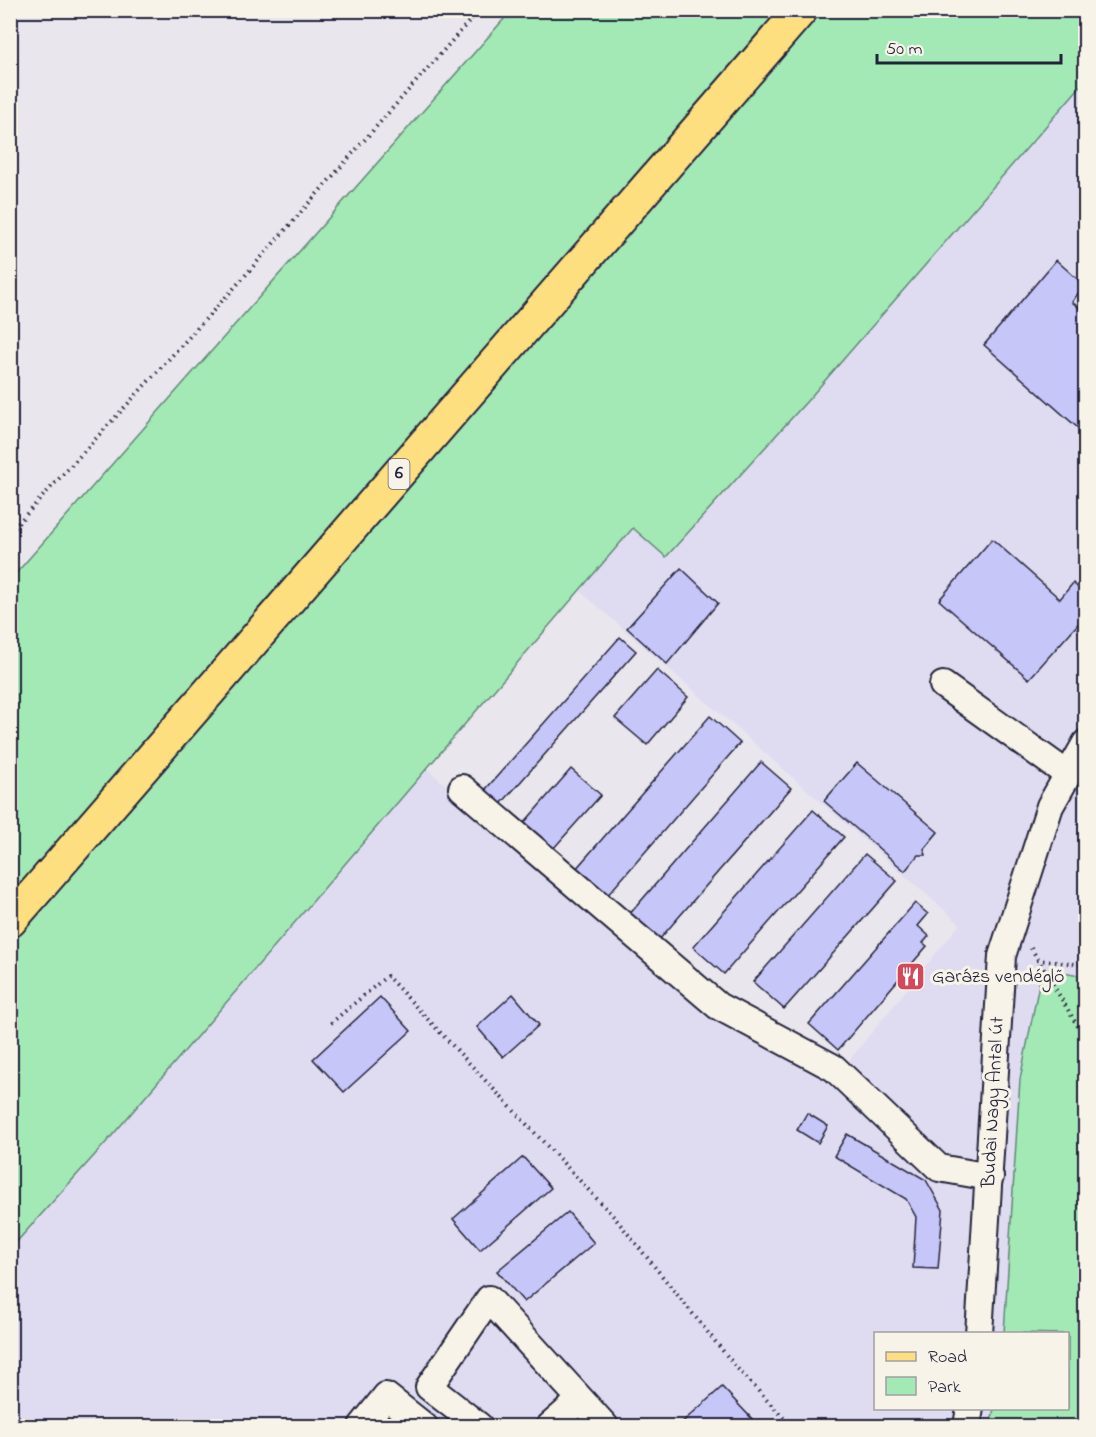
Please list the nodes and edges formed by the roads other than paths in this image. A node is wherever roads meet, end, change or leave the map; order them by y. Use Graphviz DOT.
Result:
graph roads {
  1 [pos="801,10"];
  2 [pos="943,685"];
  3 [pos="1086,743"];
  4 [pos="1066,774"];
  5 [pos="462,788"];
  6 [pos="10,921"];
  7 [pos="990,1177"];
  8 [pos="980,1332"];
  9 [pos="580,1400"];
  10 [pos="970,1410"];
  11 [pos="362,1426"];
  12 [pos="424,1426"];
  13 [pos="479,1426"];
  14 [pos="550,1426"];
  15 [pos="605,1426"];
  16 [pos="967,1426"];
  1 -- 6 [label="main road, 6"];
  2 -- 4 [label="street"];
  3 -- 4 [label="street, Budai Nagy Antal út"];
  4 -- 7 [label="street, Budai Nagy Antal út"];
  5 -- 7 [label="street"];
  7 -- 8 [label="street, Budai Nagy Antal út"];
  9 -- 13 [label="street"];
  9 -- 14 [label="street"];
  9 -- 15 [label="street"];
  10 -- 16 [label="street"];
  11 -- 12 [label="street"];
}
